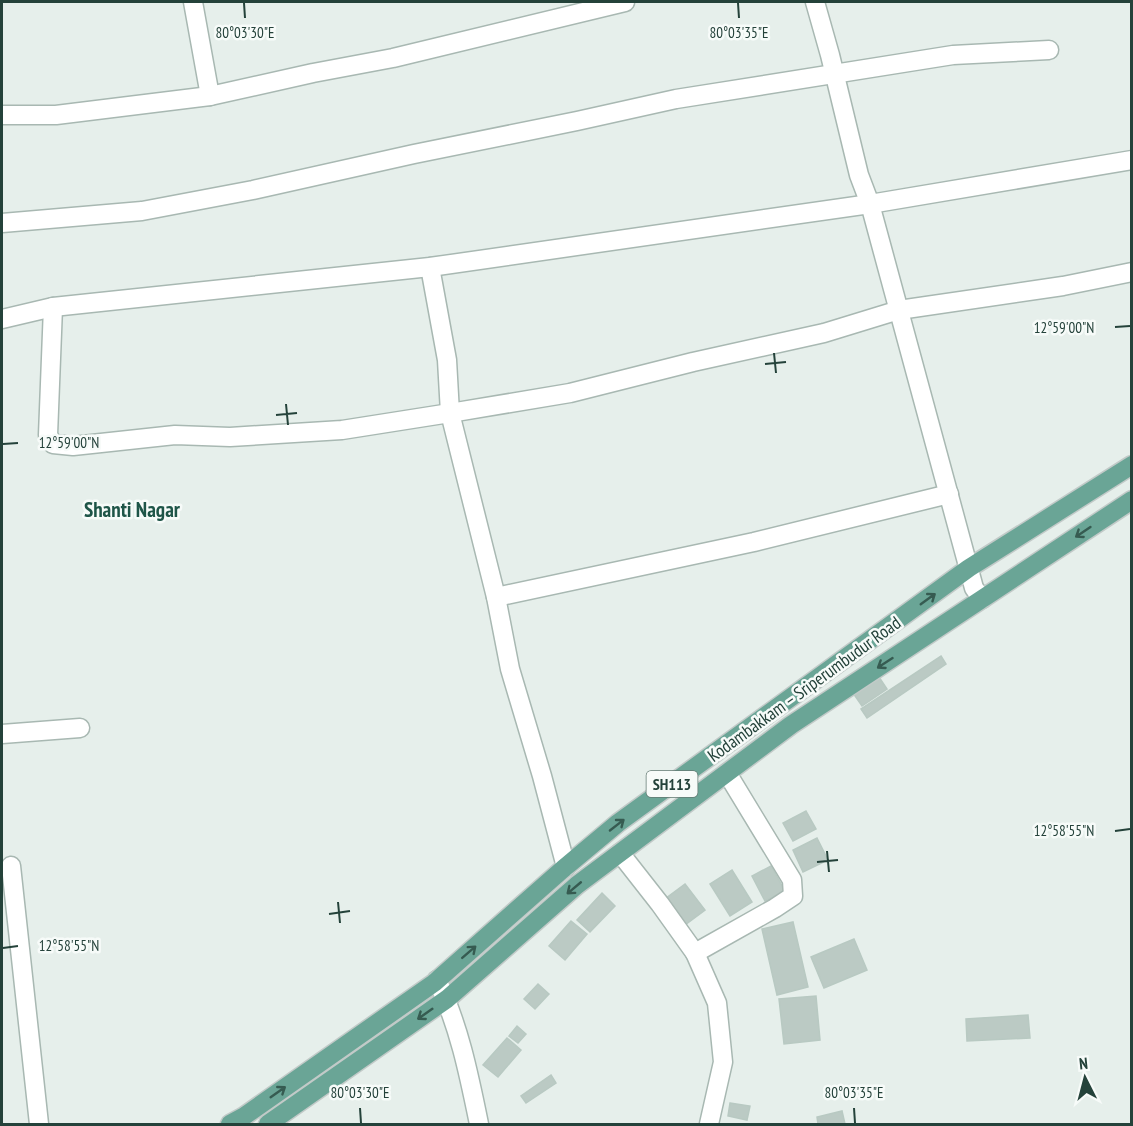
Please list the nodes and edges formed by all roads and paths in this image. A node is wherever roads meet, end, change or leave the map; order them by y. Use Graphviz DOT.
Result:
graph roads {
  1 [pos="192,2"];
  2 [pos="626,2"];
  3 [pos="815,2"];
  4 [pos="1049,50"];
  5 [pos="834,74"];
  6 [pos="210,96"];
  7 [pos="2,115"];
  8 [pos="1131,160"];
  9 [pos="870,204"];
  10 [pos="2,223"];
  11 [pos="430,267"];
  12 [pos="1131,272"];
  13 [pos="53,307"];
  14 [pos="899,310"];
  15 [pos="2,319"];
  16 [pos="450,413"];
  17 [pos="1131,465"];
  18 [pos="949,494"];
  19 [pos="1131,500"];
  20 [pos="969,568"];
  21 [pos="496,597"];
  22 [pos="982,599"];
  23 [pos="80,729"];
  24 [pos="2,734"];
  25 [pos="727,772"];
  26 [pos="620,853"];
  27 [pos="11,866"];
  28 [pos="566,867"];
  29 [pos="695,953"];
  30 [pos="437,980"];
  31 [pos="447,999"];
  32 [pos="39,1125"];
  33 [pos="230,1125"];
  34 [pos="268,1125"];
  35 [pos="479,1125"];
  36 [pos="709,1125"];
  1 -- 6 [label="street"];
  2 -- 6 [label="street"];
  3 -- 5 [label="street"];
  4 -- 5 [label="street"];
  5 -- 9 [label="street"];
  5 -- 10 [label="street"];
  6 -- 7 [label="street"];
  8 -- 9 [label="street"];
  9 -- 11 [label="street"];
  9 -- 14 [label="street"];
  11 -- 13 [label="street"];
  11 -- 16 [label="street"];
  12 -- 14 [label="street"];
  13 -- 15 [label="street"];
  13 -- 16 [label="street"];
  14 -- 16 [label="street"];
  14 -- 18 [label="street"];
  16 -- 21 [label="street"];
  17 -- 20 [label="main road, Kodambakkam – Sriperumbudur Road / SH113"];
  18 -- 20 [label="street"];
  18 -- 21 [label="street"];
  19 -- 22 [label="main road, Kodambakkam – Sriperumbudur Road / SH113, one-way"];
  20 -- 22 [label="street"];
  28 -- 20 [label="main road, Kodambakkam – Sriperumbudur Road / SH113, one-way"];
  21 -- 28 [label="street"];
  22 -- 25 [label="main road, Kodambakkam – Sriperumbudur Road / SH113, one-way"];
  23 -- 24 [label="street"];
  25 -- 26 [label="main road, Kodambakkam – Sriperumbudur Road / SH113"];
  25 -- 29 [label="street"];
  26 -- 29 [label="street"];
  26 -- 31 [label="main road, Kodambakkam – Sriperumbudur Road / SH113, one-way"];
  27 -- 32 [label="street"];
  30 -- 28 [label="main road, Kodambakkam – Sriperumbudur Road / SH113, one-way"];
  29 -- 36 [label="street"];
  30 -- 31 [label="street"];
  33 -- 30 [label="main road, Kodambakkam – Sriperumbudur Road / SH113, one-way"];
  31 -- 34 [label="main road, Kodambakkam – Sriperumbudur Road / SH113, one-way"];
  31 -- 35 [label="street"];
}
